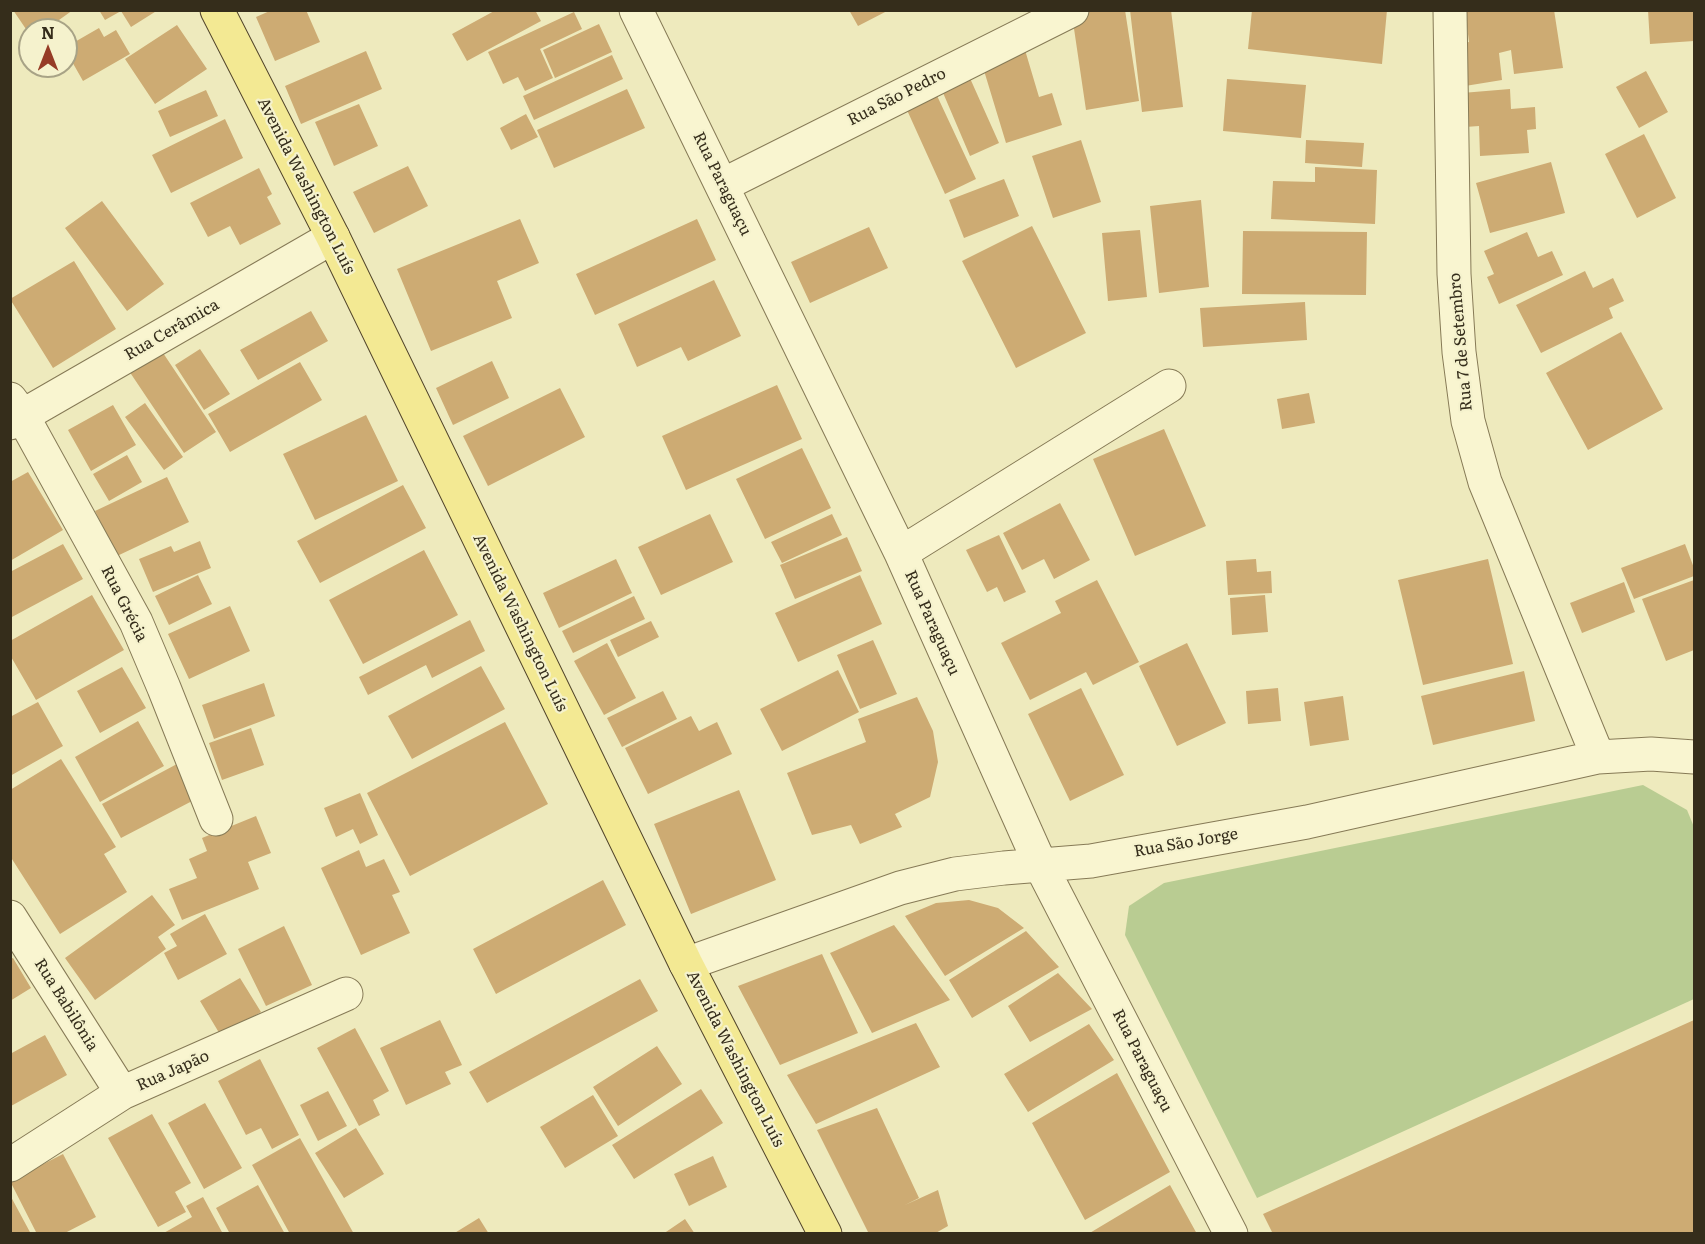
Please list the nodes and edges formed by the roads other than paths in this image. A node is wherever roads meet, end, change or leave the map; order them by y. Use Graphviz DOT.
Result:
graph roads {
  1 [pos="217,10"];
  2 [pos="636,10"];
  3 [pos="1072,10"];
  4 [pos="1450,10"];
  5 [pos="723,185"];
  6 [pos="333,237"];
  7 [pos="1169,386"];
  8 [pos="14,412"];
  9 [pos="901,553"];
  10 [pos="1598,757"];
  11 [pos="1695,757"];
  12 [pos="216,819"];
  13 [pos="1041,866"];
  14 [pos="10,917"];
  15 [pos="686,964"];
  16 [pos="346,994"];
  17 [pos="122,1093"];
  18 [pos="10,1165"];
  19 [pos="825,1233"];
  20 [pos="1231,1233"];
  1 -- 6 [label="main road, Avenida Washington Luís"];
  2 -- 5 [label="street, Rua Paraguaçu"];
  3 -- 5 [label="street, Rua São Pedro"];
  4 -- 10 [label="street, Rua 7 de Setembro"];
  5 -- 9 [label="street, Rua Paraguaçu"];
  6 -- 8 [label="street, Rua Cerâmica"];
  6 -- 15 [label="main road, Avenida Washington Luís"];
  7 -- 9 [label="street"];
  8 -- 12 [label="street, Rua Grécia"];
  9 -- 13 [label="street, Rua Paraguaçu"];
  10 -- 11 [label="street, Rua São Jorge"];
  10 -- 13 [label="street, Rua São Jorge"];
  13 -- 15 [label="street, Rua São Jorge"];
  13 -- 20 [label="street, Rua Paraguaçu"];
  14 -- 17 [label="street, Rua Babilônia"];
  15 -- 19 [label="main road, Avenida Washington Luís"];
  16 -- 17 [label="street, Rua Japão"];
  17 -- 18 [label="street, Rua Japão"];
}
